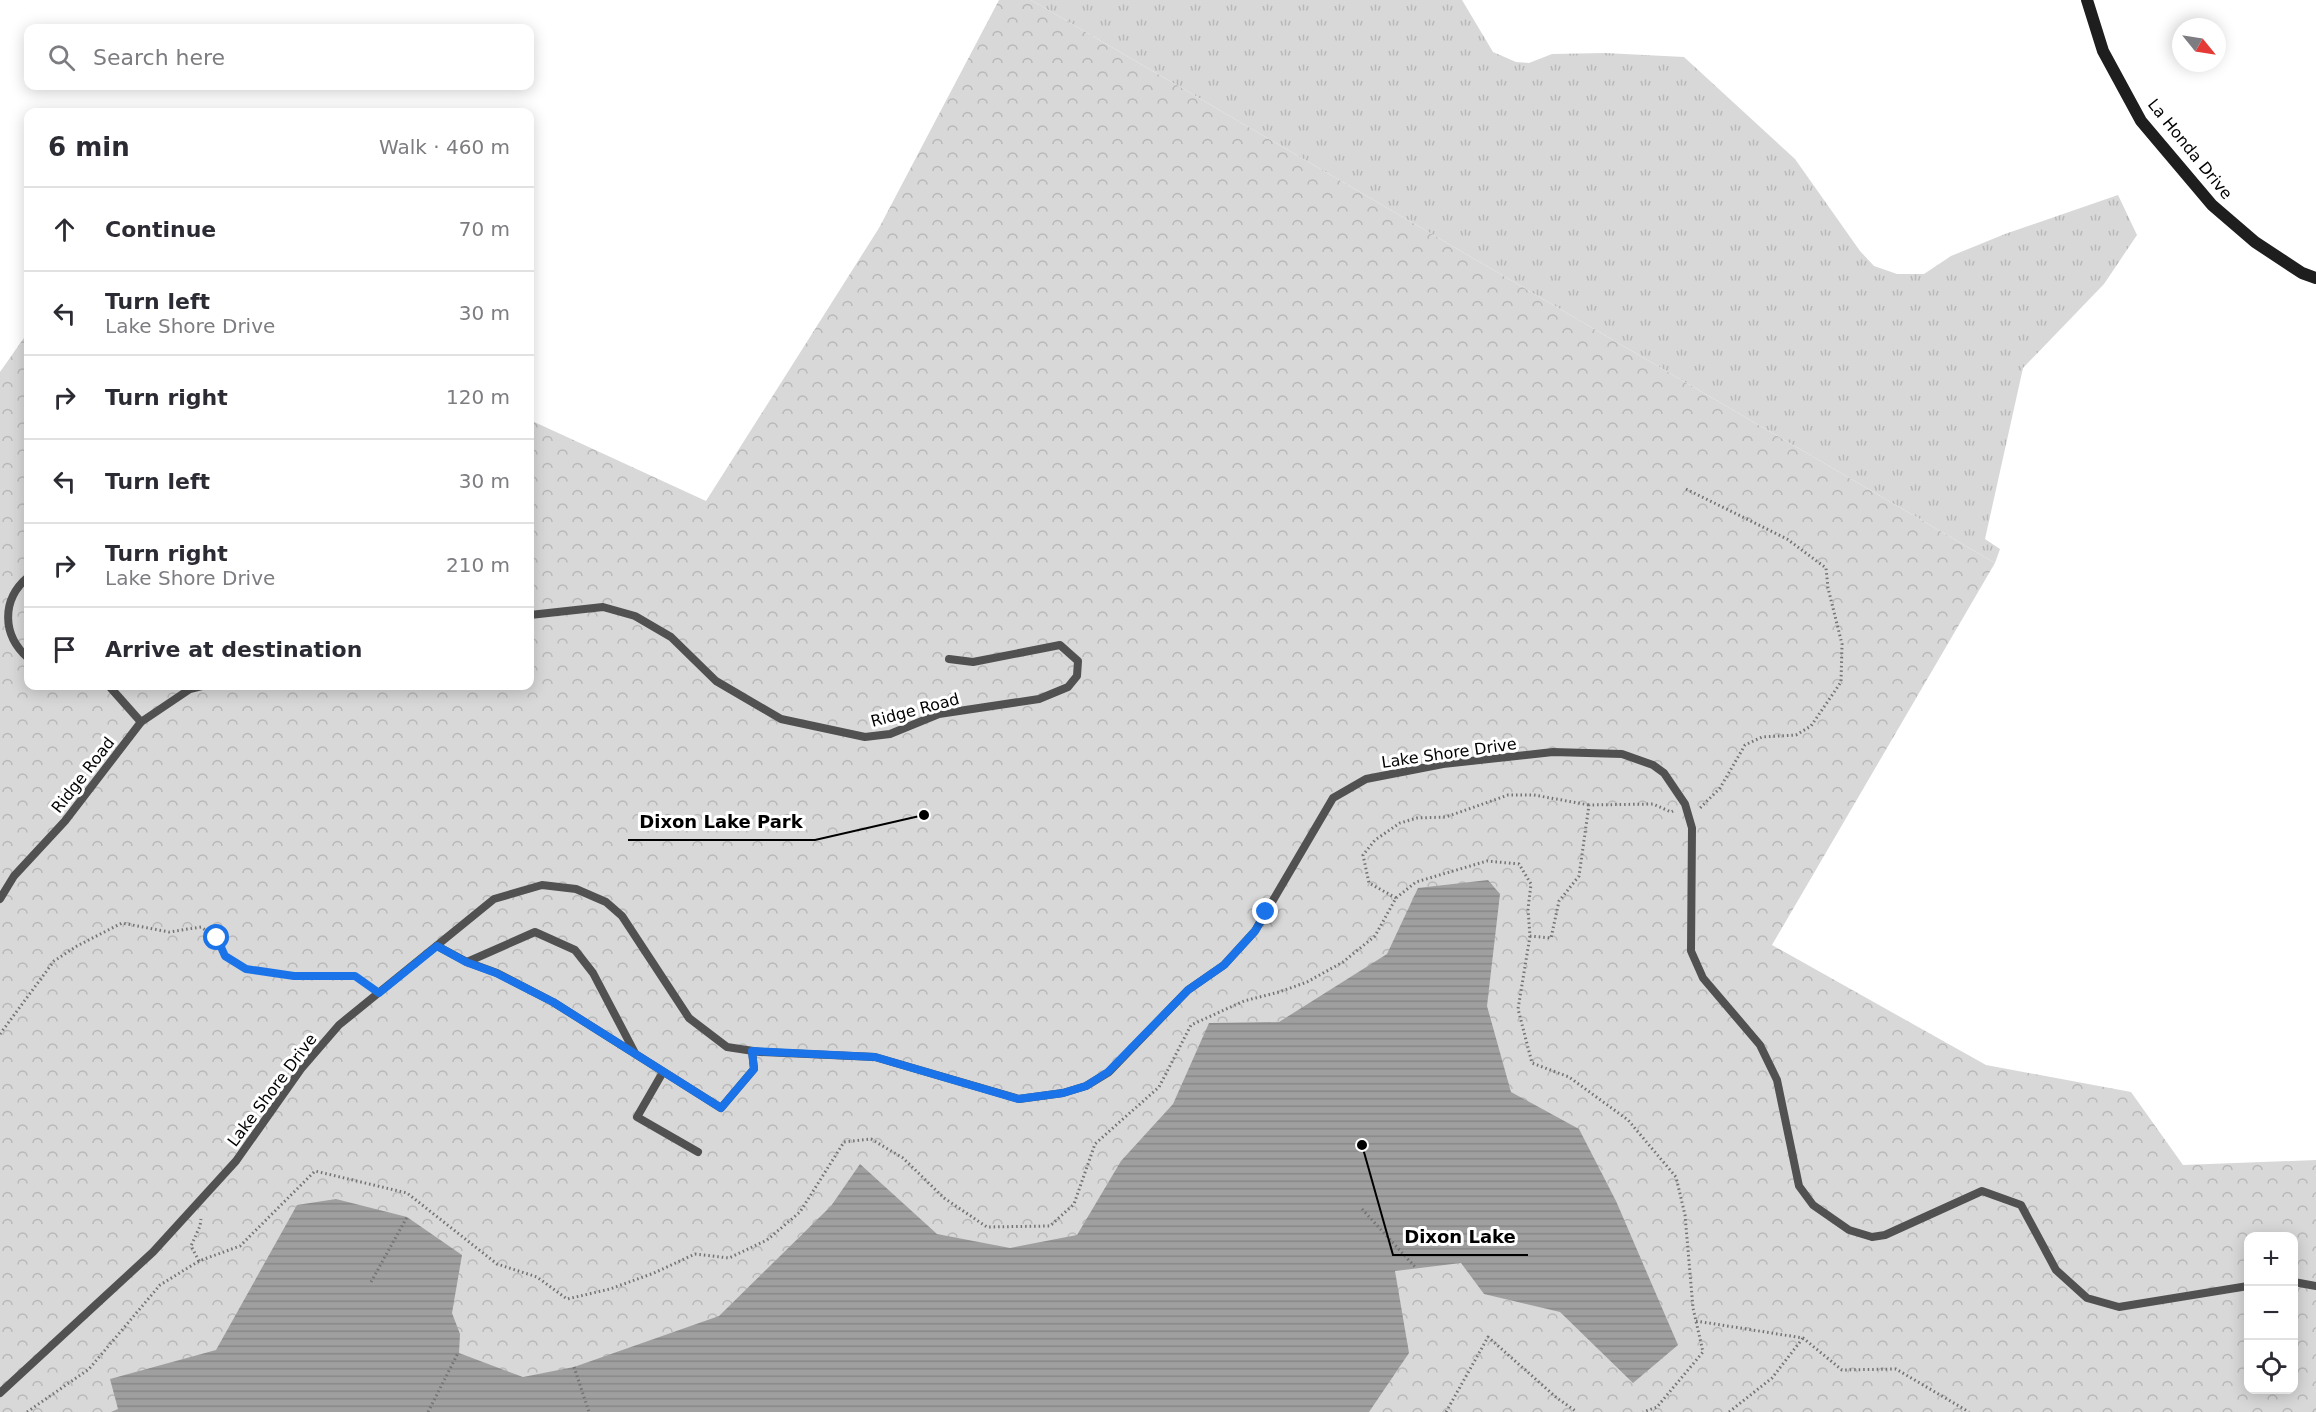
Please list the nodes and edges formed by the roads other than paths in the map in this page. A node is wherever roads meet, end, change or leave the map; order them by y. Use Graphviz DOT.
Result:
graph roads {
  1 [pos="2087,0"];
  2 [pos="2316,278"];
  3 [pos="24,581"];
  4 [pos="534,615"];
  5 [pos="24,655"];
  6 [pos="950,659"];
  7 [pos="113,690"];
  8 [pos="189,690"];
  9 [pos="141,722"];
  10 [pos="0,899"];
  11 [pos="437,946"];
  12 [pos="466,962"];
  13 [pos="752,1051"];
  14 [pos="635,1054"];
  15 [pos="663,1072"];
  16 [pos="698,1152"];
  17 [pos="2298,1283"];
  18 [pos="2316,1286"];
  19 [pos="2244,1287"];
  20 [pos="0,1393"];
  1 -- 2 [label="street, La Honda Drive"];
  3 -- 5 [label="lane"];
  4 -- 6 [label="lane, Ridge Road"];
  7 -- 9 [label="lane"];
  8 -- 9 [label="lane, Ridge Road"];
  9 -- 10 [label="lane, Ridge Road"];
  11 -- 12 [label="lane"];
  11 -- 13 [label="lane, Lake Shore Drive"];
  11 -- 20 [label="lane, Lake Shore Drive"];
  12 -- 14 [label="lane"];
  12 -- 14 [label="lane"];
  13 -- 15 [label="lane"];
  13 -- 19 [label="lane, Lake Shore Drive"];
  14 -- 15 [label="lane"];
  15 -- 16 [label="lane"];
  17 -- 18 [label="lane"];
}
